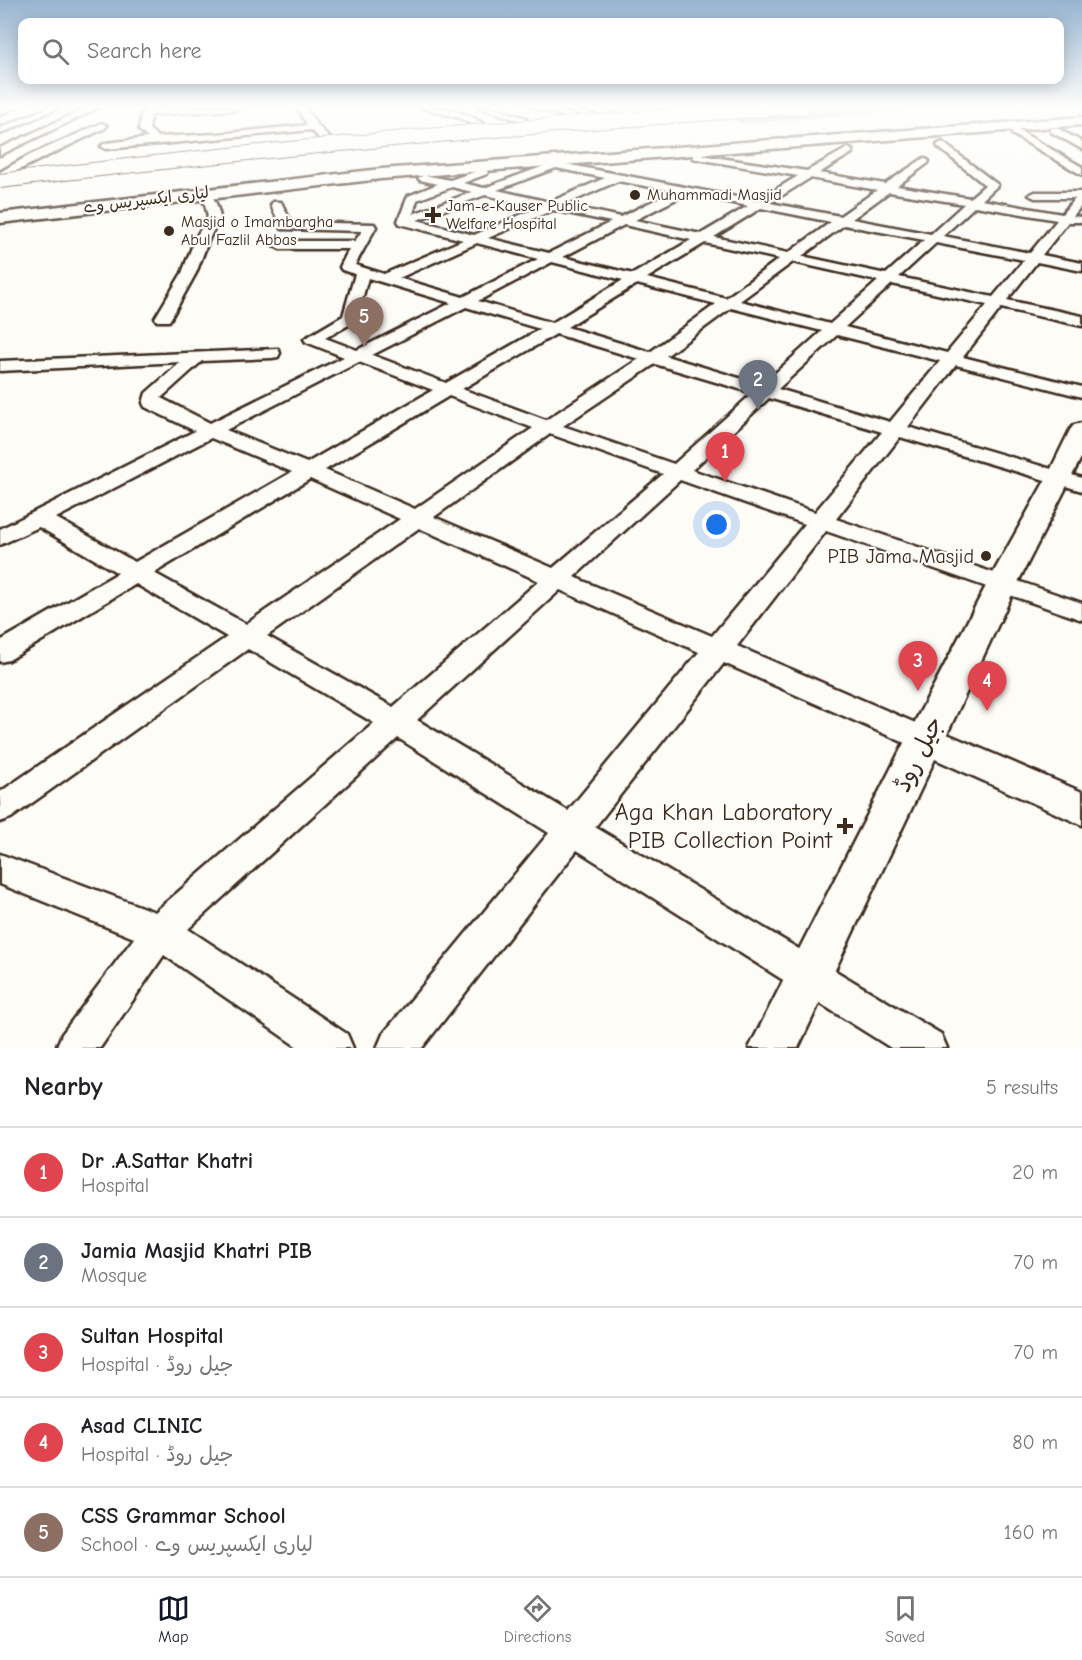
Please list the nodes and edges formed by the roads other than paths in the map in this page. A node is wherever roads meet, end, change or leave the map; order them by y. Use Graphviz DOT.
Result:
graph roads {
  1 [pos="37,156"];
  2 [pos="113,156"];
  3 [pos="210,156"];
  4 [pos="621,156"];
  5 [pos="697,156"];
  6 [pos="752,156"];
  7 [pos="840,156"];
  8 [pos="956,156"];
  9 [pos="1055,156"];
  10 [pos="0,157"];
  11 [pos="32,158"];
  12 [pos="116,160"];
  13 [pos="924,161"];
  14 [pos="737,163"];
  15 [pos="483,172"];
  16 [pos="1082,172"];
  17 [pos="809,174"];
  18 [pos="617,177"];
  19 [pos="0,178"];
  20 [pos="424,178"];
  21 [pos="451,184"];
  22 [pos="886,188"];
  23 [pos="684,190"];
  24 [pos="486,192"];
  25 [pos="203,193"];
  26 [pos="1035,195"];
  27 [pos="1082,196"];
  28 [pos="972,203"];
  29 [pos="277,205"];
  30 [pos="759,205"];
  31 [pos="552,206"];
  32 [pos="0,218"];
  33 [pos="1074,219"];
  34 [pos="404,221"];
  35 [pos="623,221"];
  36 [pos="841,221"];
  37 [pos="703,238"];
  38 [pos="933,238"];
  39 [pos="476,239"];
  40 [pos="280,245"];
  41 [pos="358,245"];
  42 [pos="551,258"];
  43 [pos="791,258"];
  44 [pos="1033,258"];
  45 [pos="1082,267"];
  46 [pos="363,271"];
  47 [pos="386,278"];
  48 [pos="635,279"];
  49 [pos="889,279"];
  50 [pos="465,302"];
  51 [pos="998,302"];
  52 [pos="728,303"];
  53 [pos="163,318"];
  54 [pos="1082,321"];
  55 [pos="554,328"];
  56 [pos="833,329"];
  57 [pos="272,353"];
  58 [pos="198,356"];
  59 [pos="357,357"];
  60 [pos="652,358"];
  61 [pos="952,359"];
  62 [pos="0,366"];
  63 [pos="446,390"];
  64 [pos="765,391"];
  65 [pos="1082,392"];
  66 [pos="548,427"];
  67 [pos="895,430"];
  68 [pos="1082,430"];
  69 [pos="211,431"];
  70 [pos="309,471"];
  71 [pos="677,472"];
  72 [pos="1071,482"];
  73 [pos="40,518"];
  74 [pos="418,518"];
  75 [pos="820,523"];
  76 [pos="0,538"];
  77 [pos="135,572"];
  78 [pos="556,578"];
  79 [pos="1002,584"];
  80 [pos="1082,612"];
  81 [pos="248,636"];
  82 [pos="718,649"];
  83 [pos="0,653"];
  84 [pos="396,722"];
  85 [pos="924,739"];
  86 [pos="1082,808"];
  87 [pos="0,809"];
  88 [pos="572,831"];
  89 [pos="0,869"];
  90 [pos="160,931"];
  91 [pos="810,978"];
  92 [pos="76,1048"];
  93 [pos="333,1048"];
  94 [pos="397,1048"];
  95 [pos="773,1048"];
  96 [pos="927,1048"];
  1 -- 11 [label="street"];
  2 -- 12 [label="street"];
  3 -- 19 [label="highway, لیاری ایکسپریس وے, bridge"];
  4 -- 25 [label="highway, لیاری ایکسپریس وے"];
  5 -- 14 [label="street"];
  6 -- 14 [label="street"];
  7 -- 17 [label="street"];
  8 -- 28 [label="street"];
  9 -- 16 [label="street"];
  10 -- 11 [label="street"];
  11 -- 19 [label="street"];
  13 -- 22 [label="street"];
  14 -- 17 [label="street"];
  15 -- 21 [label="street"];
  17 -- 22 [label="street"];
  17 -- 30 [label="street"];
  18 -- 23 [label="street"];
  18 -- 24 [label="street"];
  18 -- 31 [label="street"];
  20 -- 21 [label="street"];
  21 -- 24 [label="street"];
  21 -- 34 [label="street"];
  22 -- 28 [label="street"];
  22 -- 36 [label="street"];
  23 -- 30 [label="street"];
  23 -- 35 [label="street"];
  24 -- 31 [label="street"];
  24 -- 34 [label="street"];
  25 -- 32 [label="highway, لیاری ایکسپریس وے"];
  25 -- 53 [label="street"];
  26 -- 27 [label="street"];
  27 -- 33 [label="street"];
  28 -- 33 [label="street"];
  28 -- 38 [label="street"];
  29 -- 41 [label="street"];
  30 -- 36 [label="street"];
  30 -- 37 [label="street"];
  31 -- 35 [label="street"];
  31 -- 39 [label="street"];
  33 -- 44 [label="street"];
  34 -- 39 [label="street"];
  35 -- 37 [label="street"];
  35 -- 42 [label="street"];
  36 -- 38 [label="street"];
  36 -- 43 [label="street"];
  37 -- 43 [label="street"];
  37 -- 48 [label="street"];
  38 -- 44 [label="street"];
  38 -- 49 [label="street"];
  39 -- 42 [label="street"];
  39 -- 47 [label="street"];
  40 -- 41 [label="street"];
  41 -- 46 [label="street"];
  42 -- 48 [label="street"];
  42 -- 50 [label="street"];
  43 -- 49 [label="street"];
  43 -- 52 [label="street"];
  44 -- 45 [label="street"];
  44 -- 51 [label="street"];
  46 -- 47 [label="street"];
  46 -- 59 [label="street"];
  47 -- 50 [label="street"];
  48 -- 52 [label="street"];
  48 -- 55 [label="street"];
  49 -- 51 [label="street"];
  49 -- 56 [label="street"];
  50 -- 55 [label="street"];
  50 -- 59 [label="street"];
  51 -- 54 [label="street"];
  51 -- 61 [label="street"];
  52 -- 56 [label="street"];
  52 -- 60 [label="street"];
  55 -- 60 [label="street"];
  55 -- 63 [label="street"];
  56 -- 61 [label="street"];
  56 -- 64 [label="street"];
  57 -- 58 [label="street"];
  58 -- 62 [label="street"];
  58 -- 69 [label="street"];
  59 -- 63 [label="street"];
  59 -- 69 [label="street"];
  60 -- 64 [label="street"];
  60 -- 66 [label="street"];
  61 -- 65 [label="street"];
  61 -- 67 [label="street"];
  63 -- 66 [label="street"];
  63 -- 70 [label="street"];
  64 -- 67 [label="street"];
  64 -- 71 [label="street"];
  66 -- 71 [label="street"];
  66 -- 74 [label="street"];
  67 -- 72 [label="street"];
  67 -- 75 [label="street"];
  68 -- 72 [label="street, جیل روڈ"];
  69 -- 70 [label="street"];
  69 -- 73 [label="street"];
  70 -- 74 [label="street"];
  70 -- 77 [label="street"];
  71 -- 75 [label="street"];
  71 -- 78 [label="street"];
  72 -- 79 [label="street, جیل روڈ"];
  73 -- 76 [label="street"];
  73 -- 77 [label="street"];
  74 -- 78 [label="street"];
  74 -- 81 [label="street"];
  75 -- 79 [label="street"];
  75 -- 82 [label="street"];
  77 -- 81 [label="street"];
  77 -- 83 [label="street"];
  78 -- 82 [label="street"];
  78 -- 84 [label="street"];
  79 -- 80 [label="street"];
  79 -- 85 [label="street, جیل روڈ"];
  81 -- 84 [label="street"];
  81 -- 87 [label="street"];
  82 -- 85 [label="street"];
  82 -- 88 [label="street"];
  84 -- 88 [label="street"];
  84 -- 90 [label="street"];
  85 -- 86 [label="street"];
  85 -- 91 [label="street, جیل روڈ"];
  88 -- 91 [label="street"];
  88 -- 94 [label="street"];
  89 -- 90 [label="street"];
  90 -- 92 [label="street"];
  90 -- 93 [label="street"];
  91 -- 95 [label="street, جیل روڈ"];
  91 -- 96 [label="street"];
}
